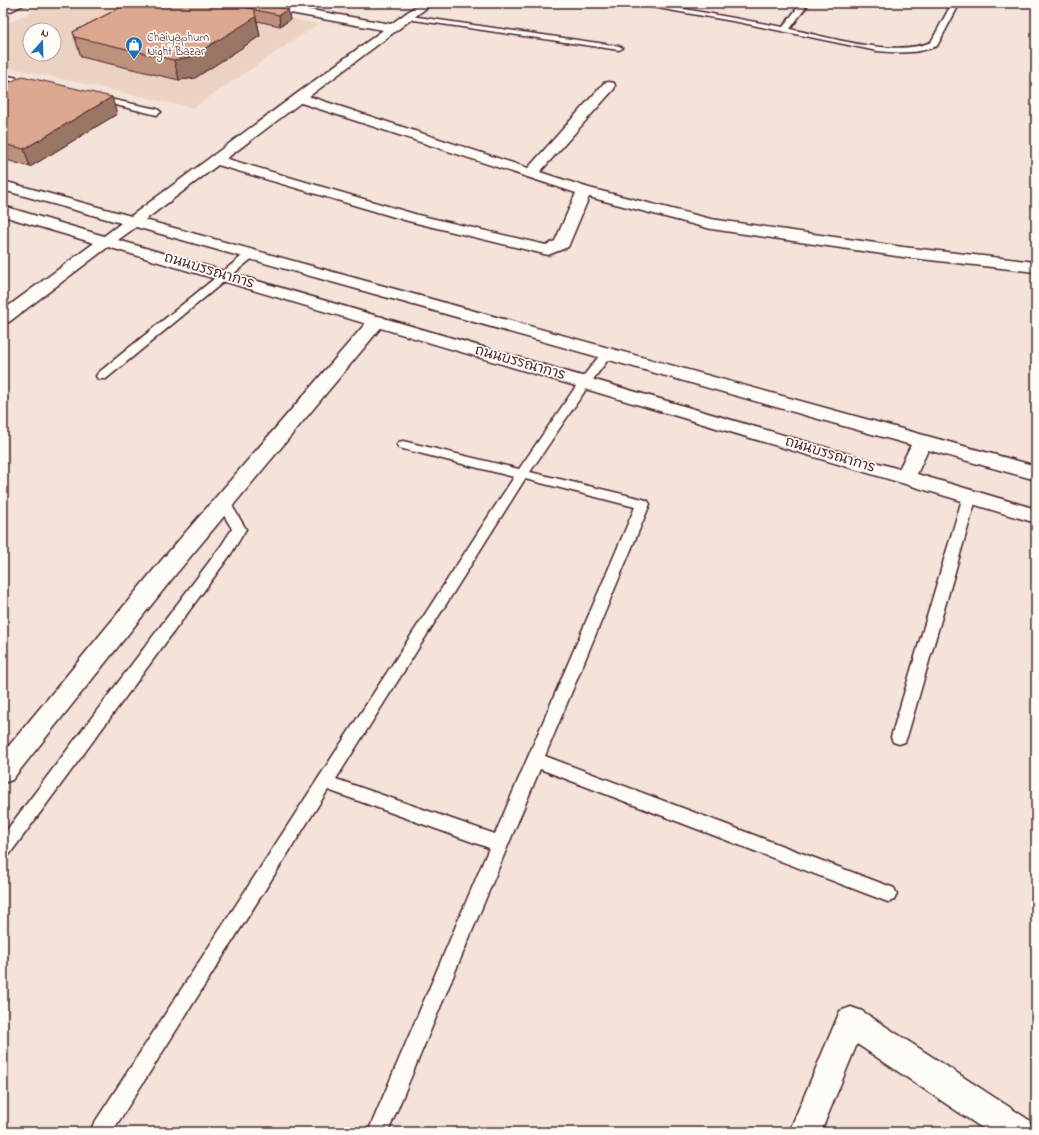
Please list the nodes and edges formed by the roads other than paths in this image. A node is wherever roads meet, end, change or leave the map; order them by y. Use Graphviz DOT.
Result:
graph roads {
  1 [pos="23,3"];
  2 [pos="252,3"];
  3 [pos="427,3"];
  4 [pos="640,3"];
  5 [pos="805,3"];
  6 [pos="956,3"];
  7 [pos="3,13"];
  8 [pos="407,17"];
  9 [pos="393,21"];
  10 [pos="785,30"];
  11 [pos="619,48"];
  12 [pos="3,76"];
  13 [pos="42,85"];
  14 [pos="609,86"];
  15 [pos="88,96"];
  16 [pos="300,98"];
  17 [pos="157,112"];
  18 [pos="216,160"];
  19 [pos="531,174"];
  20 [pos="3,185"];
  21 [pos="584,191"];
  22 [pos="3,211"];
  23 [pos="134,221"];
  24 [pos="107,241"];
  25 [pos="251,254"];
  26 [pos="1036,266"];
  27 [pos="225,276"];
  28 [pos="3,318"];
  29 [pos="377,321"];
  30 [pos="607,353"];
  31 [pos="102,376"];
  32 [pos="585,382"];
  33 [pos="922,442"];
  34 [pos="403,445"];
  35 [pos="523,473"];
  36 [pos="1036,473"];
  37 [pos="905,477"];
  38 [pos="970,496"];
  39 [pos="223,502"];
  40 [pos="1036,516"];
  41 [pos="899,737"];
  42 [pos="536,760"];
  43 [pos="3,772"];
  44 [pos="325,782"];
  45 [pos="500,844"];
  46 [pos="3,849"];
  47 [pos="888,894"];
  48 [pos="100,1132"];
  49 [pos="378,1132"];
  50 [pos="805,1132"];
  51 [pos="1017,1132"];
  1 -- 7 [label="lane"];
  2 -- 9 [label="street"];
  3 -- 8 [label="street"];
  4 -- 10 [label="lane"];
  5 -- 10 [label="lane"];
  6 -- 10 [label="lane"];
  8 -- 9 [label="street"];
  8 -- 11 [label="lane"];
  9 -- 16 [label="street"];
  12 -- 13 [label="lane"];
  14 -- 19 [label="street"];
  15 -- 17 [label="lane"];
  16 -- 18 [label="street"];
  16 -- 19 [label="street"];
  18 -- 21 [label="street"];
  18 -- 23 [label="street"];
  19 -- 21 [label="street"];
  20 -- 23 [label="street, ถนนบรรณาการ"];
  21 -- 26 [label="street"];
  22 -- 24 [label="street, ถนนบรรณาการ"];
  23 -- 24 [label="street"];
  23 -- 25 [label="street, ถนนบรรณาการ"];
  24 -- 27 [label="street, ถนนบรรณาการ"];
  24 -- 28 [label="street"];
  25 -- 27 [label="lane"];
  25 -- 30 [label="street, ถนนบรรณาการ"];
  27 -- 29 [label="street, ถนนบรรณาการ"];
  27 -- 31 [label="lane"];
  29 -- 32 [label="street, ถนนบรรณาการ"];
  29 -- 39 [label="street"];
  30 -- 32 [label="lane"];
  30 -- 33 [label="street, ถนนบรรณาการ"];
  32 -- 35 [label="lane"];
  32 -- 37 [label="street, ถนนบรรณาการ"];
  33 -- 36 [label="street, ถนนบรรณาการ"];
  33 -- 37 [label="street"];
  34 -- 35 [label="lane"];
  35 -- 42 [label="lane"];
  35 -- 44 [label="lane"];
  37 -- 38 [label="street, ถนนบรรณาการ"];
  38 -- 40 [label="street, ถนนบรรณาการ"];
  38 -- 41 [label="lane"];
  39 -- 43 [label="street"];
  39 -- 46 [label="lane"];
  42 -- 45 [label="lane"];
  42 -- 47 [label="lane"];
  44 -- 45 [label="lane"];
  44 -- 48 [label="lane"];
  45 -- 49 [label="lane"];
  50 -- 51 [label="street"];
}
